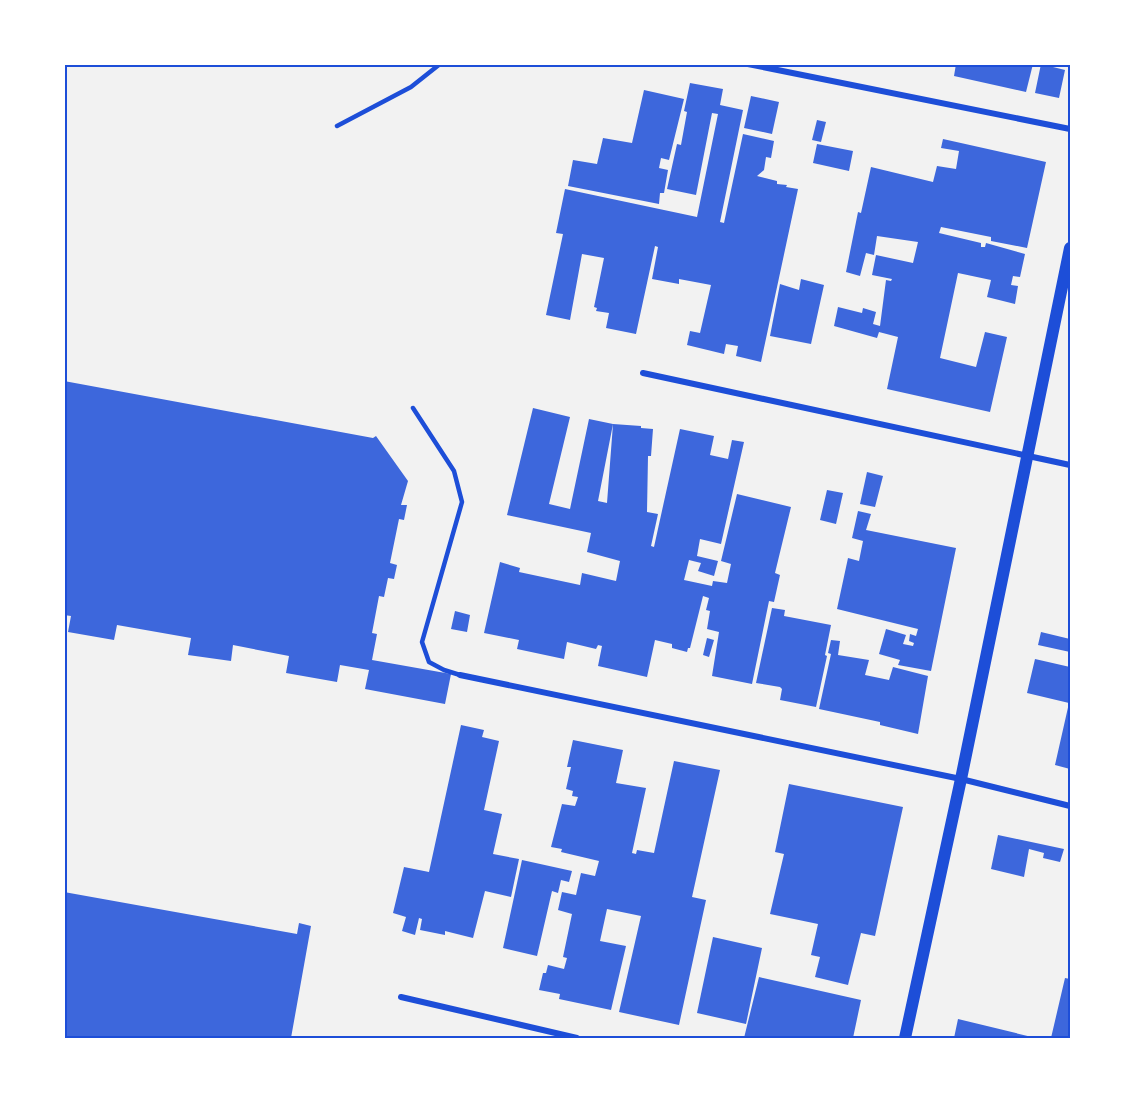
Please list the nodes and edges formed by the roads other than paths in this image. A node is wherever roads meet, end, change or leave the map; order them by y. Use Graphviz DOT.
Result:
graph roads {
  1 [pos="440,64"];
  2 [pos="748,64"];
  3 [pos="337,126"];
  4 [pos="1071,129"];
  5 [pos="1071,248"];
  6 [pos="643,373"];
  7 [pos="413,408"];
  8 [pos="1027,454"];
  9 [pos="1071,465"];
  10 [pos="460,675"];
  11 [pos="961,779"];
  12 [pos="1071,806"];
  13 [pos="401,997"];
  14 [pos="577,1038"];
  15 [pos="905,1038"];
  1 -- 3 [label="lane"];
  2 -- 4 [label="street"];
  5 -- 8 [label="main road"];
  6 -- 8 [label="street"];
  7 -- 10 [label="lane"];
  8 -- 9 [label="street"];
  8 -- 11 [label="main road"];
  10 -- 11 [label="street"];
  11 -- 12 [label="street"];
  11 -- 15 [label="main road"];
  13 -- 14 [label="street"];
}
